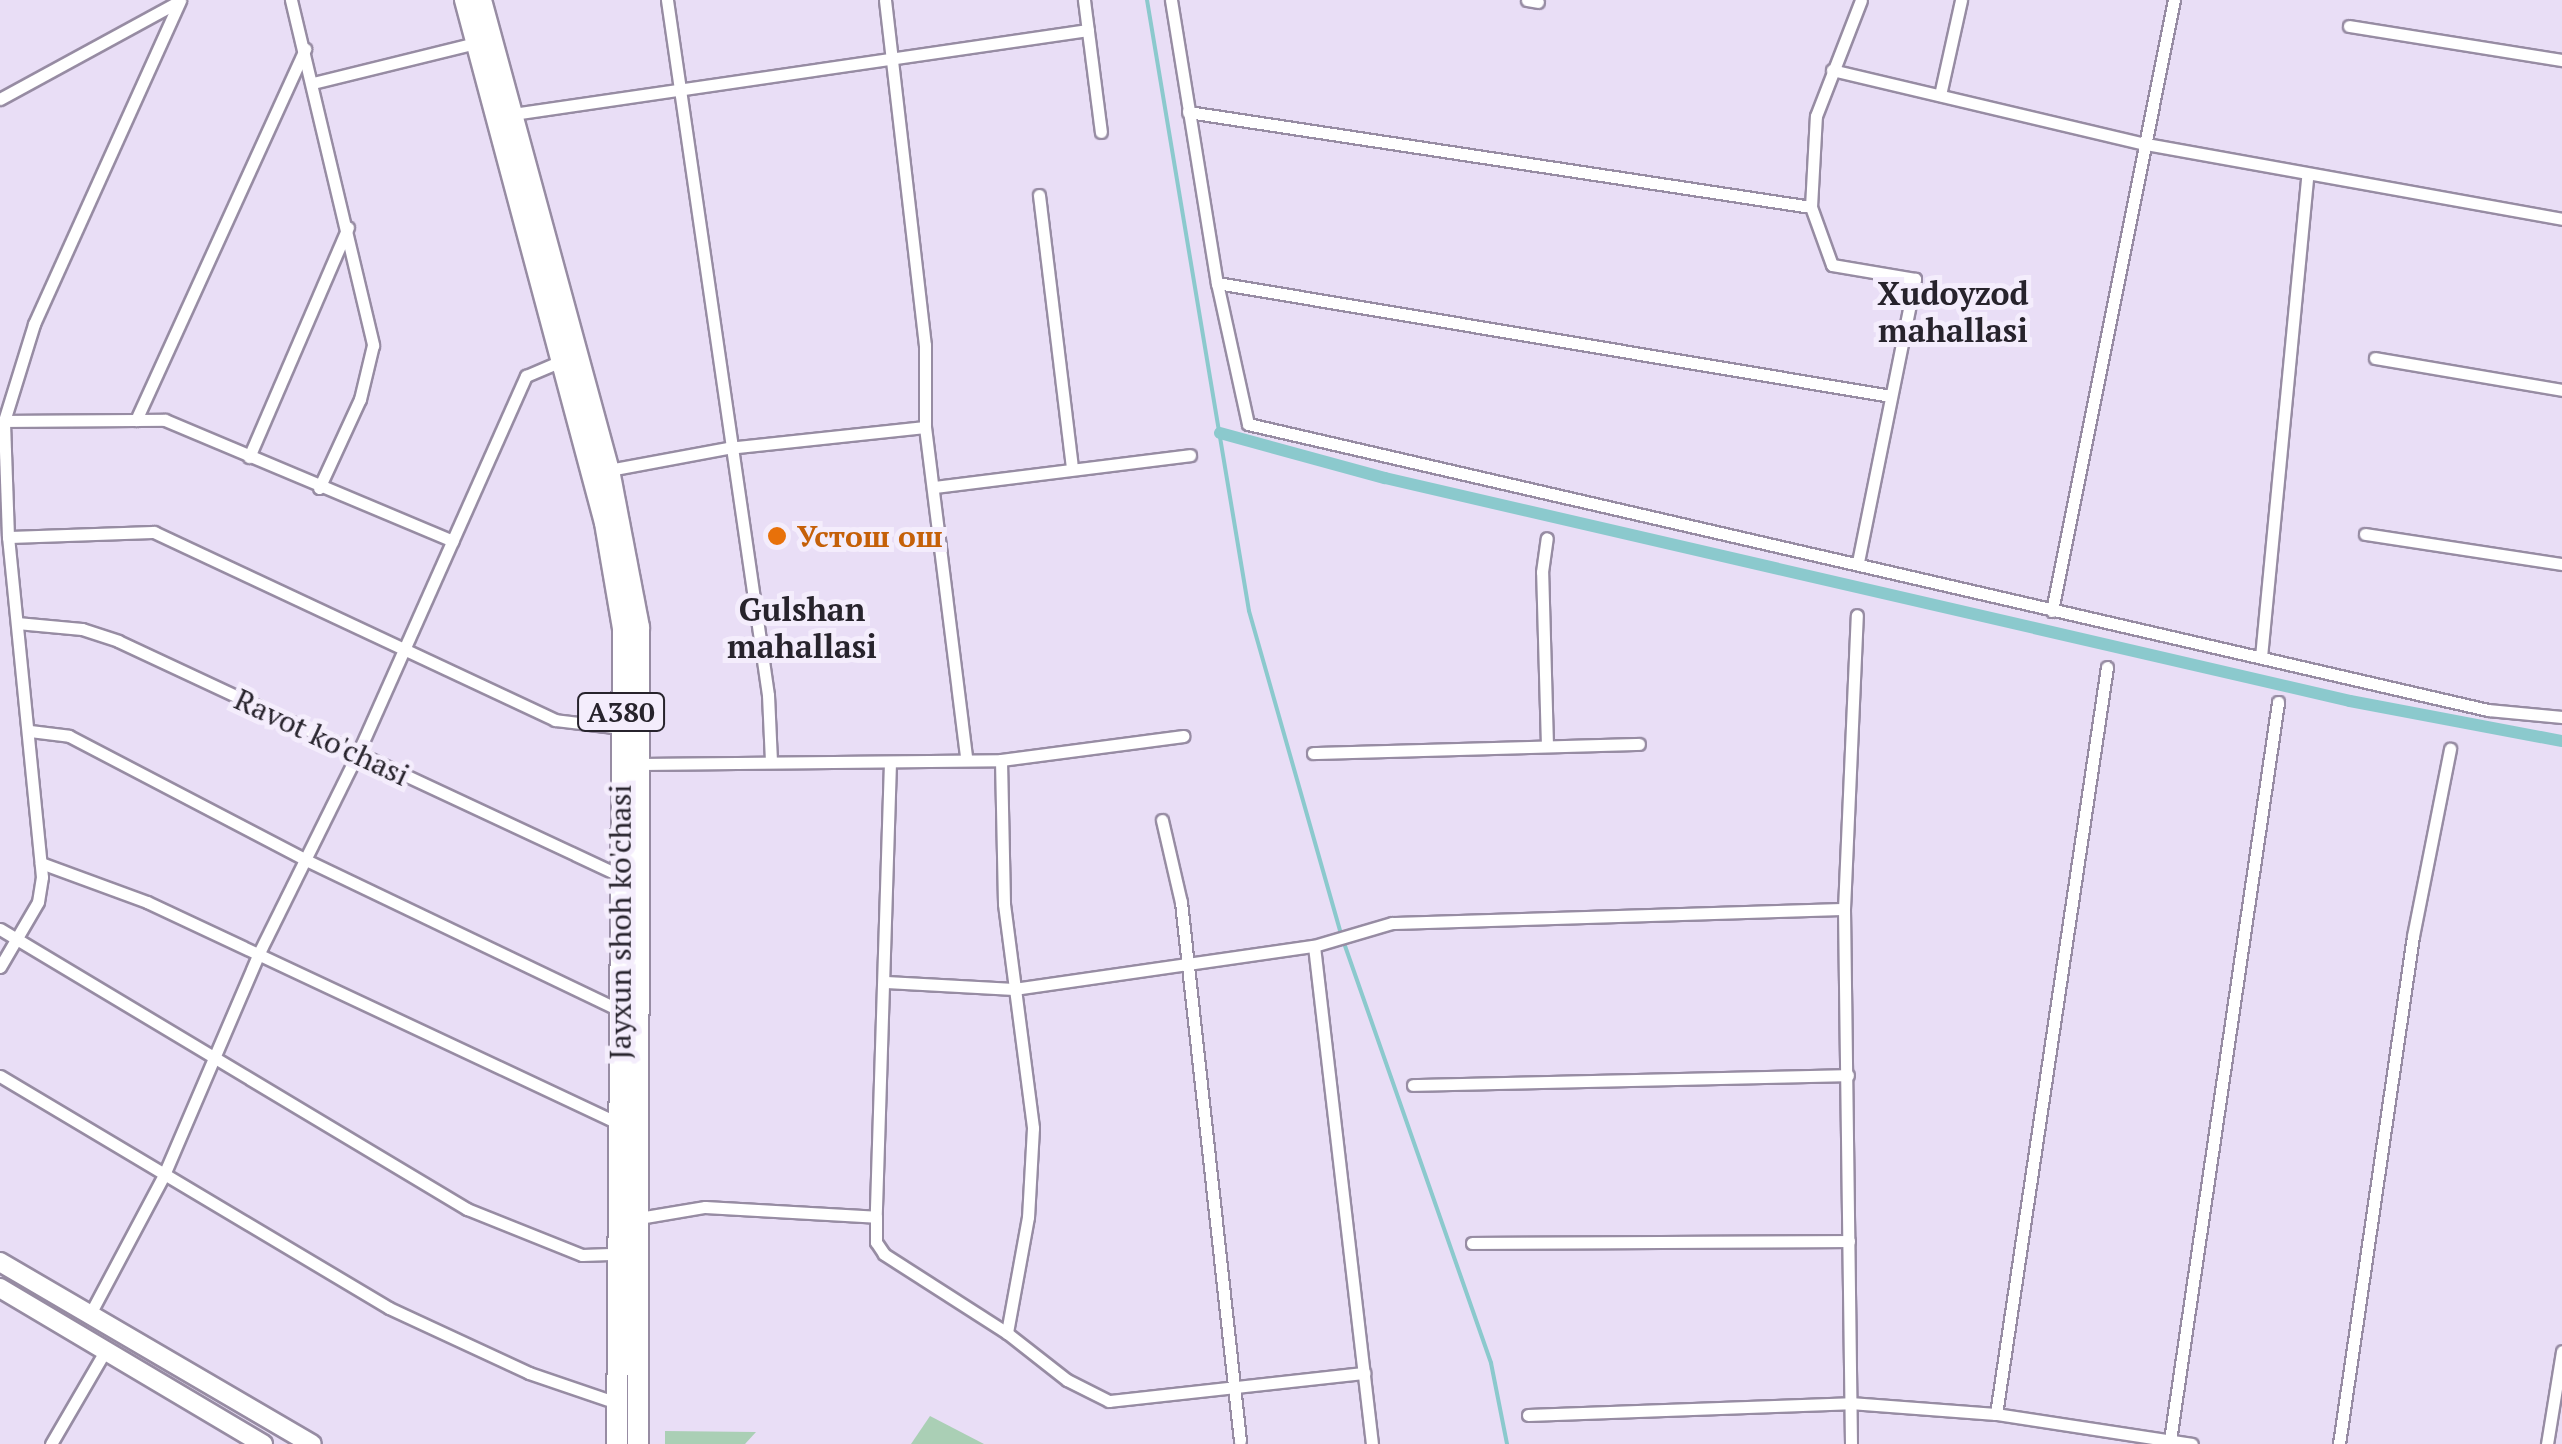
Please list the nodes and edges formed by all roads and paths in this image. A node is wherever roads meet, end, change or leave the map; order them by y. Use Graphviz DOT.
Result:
graph roads {
  1 [pos="291,0"];
  2 [pos="464,0"];
  3 [pos="481,0"];
  4 [pos="667,0"];
  5 [pos="885,0"];
  6 [pos="1084,0"];
  7 [pos="1171,0"];
  8 [pos="1861,0"];
  9 [pos="1961,0"];
  10 [pos="2174,0"];
  11 [pos="179,1"];
  12 [pos="2349,26"];
  13 [pos="1088,30"];
  14 [pos="476,44"];
  15 [pos="305,49"];
  16 [pos="892,56"];
  17 [pos="2562,60"];
  18 [pos="1832,70"];
  19 [pos="313,82"];
  20 [pos="678,86"];
  21 [pos="1940,96"];
  22 [pos="0,100"];
  23 [pos="1188,112"];
  24 [pos="513,114"];
  25 [pos="1101,132"];
  26 [pos="2146,144"];
  27 [pos="2306,176"];
  28 [pos="1040,195"];
  29 [pos="1811,208"];
  30 [pos="2562,218"];
  31 [pos="348,227"];
  32 [pos="1216,283"];
  33 [pos="2374,358"];
  34 [pos="561,361"];
  35 [pos="2562,390"];
  36 [pos="1891,396"];
  37 [pos="136,420"];
  38 [pos="4,421"];
  39 [pos="926,427"];
  40 [pos="728,448"];
  41 [pos="1190,455"];
  42 [pos="248,457"];
  43 [pos="1072,469"];
  44 [pos="609,470"];
  45 [pos="934,486"];
  46 [pos="319,488"];
  47 [pos="2365,534"];
  48 [pos="8,537"];
  49 [pos="1548,538"];
  50 [pos="452,541"];
  51 [pos="1858,562"];
  52 [pos="2562,564"];
  53 [pos="2052,611"];
  54 [pos="1858,615"];
  55 [pos="17,623"];
  56 [pos="403,654"];
  57 [pos="2261,656"];
  58 [pos="2108,667"];
  59 [pos="2278,702"];
  60 [pos="2562,717"];
  61 [pos="621,728"];
  62 [pos="30,731"];
  63 [pos="1183,736"];
  64 [pos="1639,744"];
  65 [pos="1547,746"];
  66 [pos="2450,750"];
  67 [pos="358,753"];
  68 [pos="1314,753"];
  69 [pos="966,758"];
  70 [pos="1001,760"];
  71 [pos="771,761"];
  72 [pos="890,762"];
  73 [pos="641,764"];
  74 [pos="1162,820"];
  75 [pos="306,860"];
  76 [pos="41,863"];
  77 [pos="621,876"];
  78 [pos="1844,908"];
  79 [pos="0,929"];
  80 [pos="18,941"];
  81 [pos="1314,946"];
  82 [pos="258,955"];
  83 [pos="1188,965"];
  84 [pos="0,968"];
  85 [pos="886,982"];
  86 [pos="1014,989"];
  87 [pos="620,1010"];
  88 [pos="216,1062"];
  89 [pos="1848,1075"];
  90 [pos="0,1076"];
  91 [pos="1413,1085"];
  92 [pos="618,1123"];
  93 [pos="163,1177"];
  94 [pos="876,1217"];
  95 [pos="639,1218"];
  96 [pos="1849,1242"];
  97 [pos="1472,1243"];
  98 [pos="617,1254"];
  99 [pos="0,1262"];
  100 [pos="0,1288"];
  101 [pos="90,1316"];
  102 [pos="1008,1333"];
  103 [pos="2562,1352"];
  104 [pos="104,1353"];
  105 [pos="1364,1374"];
  106 [pos="1235,1386"];
  107 [pos="617,1403"];
  108 [pos="1850,1404"];
  109 [pos="1996,1414"];
  110 [pos="1528,1415"];
  111 [pos="2170,1440"];
  112 [pos="1240,1441"];
  113 [pos="51,1444"];
  114 [pos="262,1444"];
  115 [pos="312,1444"];
  116 [pos="617,1444"];
  117 [pos="638,1444"];
  118 [pos="1372,1444"];
  119 [pos="1850,1444"];
  120 [pos="2192,1444"];
  121 [pos="2339,1444"];
  122 [pos="2547,1444"];
  1 -- 15 [label="street"];
  2 -- 14 [label="highway, Jayxun shoh ko'chasi / A380"];
  3 -- 24 [label="highway, Jayxun shoh ko'chasi / A380"];
  4 -- 20 [label="street"];
  5 -- 16 [label="street"];
  6 -- 13 [label="street"];
  7 -- 23 [label="street"];
  8 -- 18 [label="street"];
  9 -- 21 [label="street"];
  10 -- 26 [label="street"];
  11 -- 22 [label="street"];
  11 -- 38 [label="street"];
  12 -- 17 [label="street"];
  13 -- 16 [label="street"];
  13 -- 25 [label="street"];
  14 -- 19 [label="street"];
  14 -- 34 [label="highway, Jayxun shoh ko'chasi / A380"];
  15 -- 19 [label="street"];
  15 -- 37 [label="street"];
  16 -- 20 [label="street"];
  16 -- 39 [label="street"];
  18 -- 21 [label="street"];
  18 -- 29 [label="street"];
  19 -- 31 [label="street"];
  20 -- 24 [label="street"];
  20 -- 40 [label="street"];
  21 -- 26 [label="street"];
  23 -- 29 [label="street"];
  23 -- 32 [label="street"];
  24 -- 44 [label="highway, Jayxun shoh ko'chasi / A380"];
  26 -- 27 [label="street"];
  26 -- 53 [label="street"];
  27 -- 30 [label="street"];
  27 -- 57 [label="street"];
  28 -- 43 [label="street"];
  29 -- 36 [label="street"];
  31 -- 42 [label="street"];
  31 -- 46 [label="street"];
  32 -- 36 [label="street"];
  32 -- 51 [label="street"];
  33 -- 35 [label="street"];
  34 -- 50 [label="street"];
  34 -- 61 [label="highway, Jayxun shoh ko'chasi / A380"];
  36 -- 51 [label="street"];
  37 -- 38 [label="street"];
  37 -- 42 [label="street"];
  38 -- 48 [label="street"];
  39 -- 40 [label="street"];
  39 -- 45 [label="street"];
  40 -- 44 [label="street"];
  40 -- 71 [label="street"];
  41 -- 43 [label="street"];
  42 -- 46 [label="street"];
  43 -- 45 [label="street"];
  44 -- 73 [label="highway, Jayxun shoh ko'chasi / A380"];
  45 -- 69 [label="street"];
  46 -- 50 [label="street"];
  47 -- 52 [label="street"];
  48 -- 55 [label="street"];
  48 -- 56 [label="street"];
  49 -- 65 [label="street"];
  50 -- 56 [label="street"];
  51 -- 53 [label="street"];
  53 -- 57 [label="street"];
  54 -- 78 [label="street"];
  55 -- 62 [label="street"];
  55 -- 67 [label="street, Ravot ko'chasi"];
  56 -- 61 [label="street"];
  56 -- 67 [label="street"];
  57 -- 60 [label="street"];
  58 -- 109 [label="street"];
  59 -- 111 [label="street"];
  61 -- 77 [label="highway, Jayxun shoh ko'chasi / A380"];
  62 -- 75 [label="street"];
  62 -- 76 [label="street"];
  63 -- 70 [label="street"];
  64 -- 65 [label="street"];
  65 -- 68 [label="street"];
  66 -- 121 [label="street"];
  67 -- 75 [label="street"];
  67 -- 77 [label="street, Ravot ko'chasi"];
  69 -- 70 [label="street"];
  69 -- 72 [label="street"];
  70 -- 86 [label="street"];
  71 -- 72 [label="street"];
  71 -- 73 [label="street"];
  72 -- 85 [label="street"];
  73 -- 95 [label="highway, Jayxun shoh ko'chasi / A380"];
  74 -- 83 [label="street"];
  75 -- 82 [label="street"];
  75 -- 87 [label="street"];
  76 -- 80 [label="street"];
  76 -- 82 [label="street"];
  77 -- 87 [label="highway, Jayxun shoh ko'chasi / A380"];
  78 -- 81 [label="street"];
  78 -- 89 [label="street"];
  79 -- 80 [label="street"];
  80 -- 84 [label="street"];
  80 -- 88 [label="street"];
  81 -- 83 [label="street"];
  81 -- 105 [label="street"];
  82 -- 88 [label="street"];
  82 -- 92 [label="street"];
  83 -- 86 [label="street"];
  83 -- 106 [label="street"];
  85 -- 86 [label="street"];
  85 -- 94 [label="street"];
  86 -- 102 [label="street"];
  87 -- 92 [label="highway, Jayxun shoh ko'chasi / A380"];
  88 -- 93 [label="street"];
  88 -- 98 [label="street"];
  89 -- 91 [label="street"];
  89 -- 96 [label="street"];
  90 -- 93 [label="street"];
  92 -- 98 [label="highway, Jayxun shoh ko'chasi / A380"];
  93 -- 101 [label="street"];
  93 -- 107 [label="street"];
  94 -- 95 [label="street"];
  94 -- 102 [label="street"];
  95 -- 117 [label="highway, Jayxun shoh ko'chasi / A380"];
  96 -- 97 [label="street"];
  96 -- 108 [label="street"];
  98 -- 107 [label="highway, Jayxun shoh ko'chasi / A380"];
  99 -- 101 [label="main road"];
  100 -- 104 [label="main road"];
  101 -- 115 [label="main road"];
  102 -- 106 [label="street"];
  103 -- 122 [label="street"];
  104 -- 113 [label="street"];
  104 -- 114 [label="main road"];
  105 -- 106 [label="street"];
  105 -- 118 [label="street"];
  106 -- 112 [label="street"];
  107 -- 116 [label="highway, Jayxun shoh ko'chasi / A380"];
  108 -- 109 [label="street"];
  108 -- 110 [label="street"];
  108 -- 119 [label="street"];
  109 -- 111 [label="street"];
  111 -- 120 [label="street"];
}
